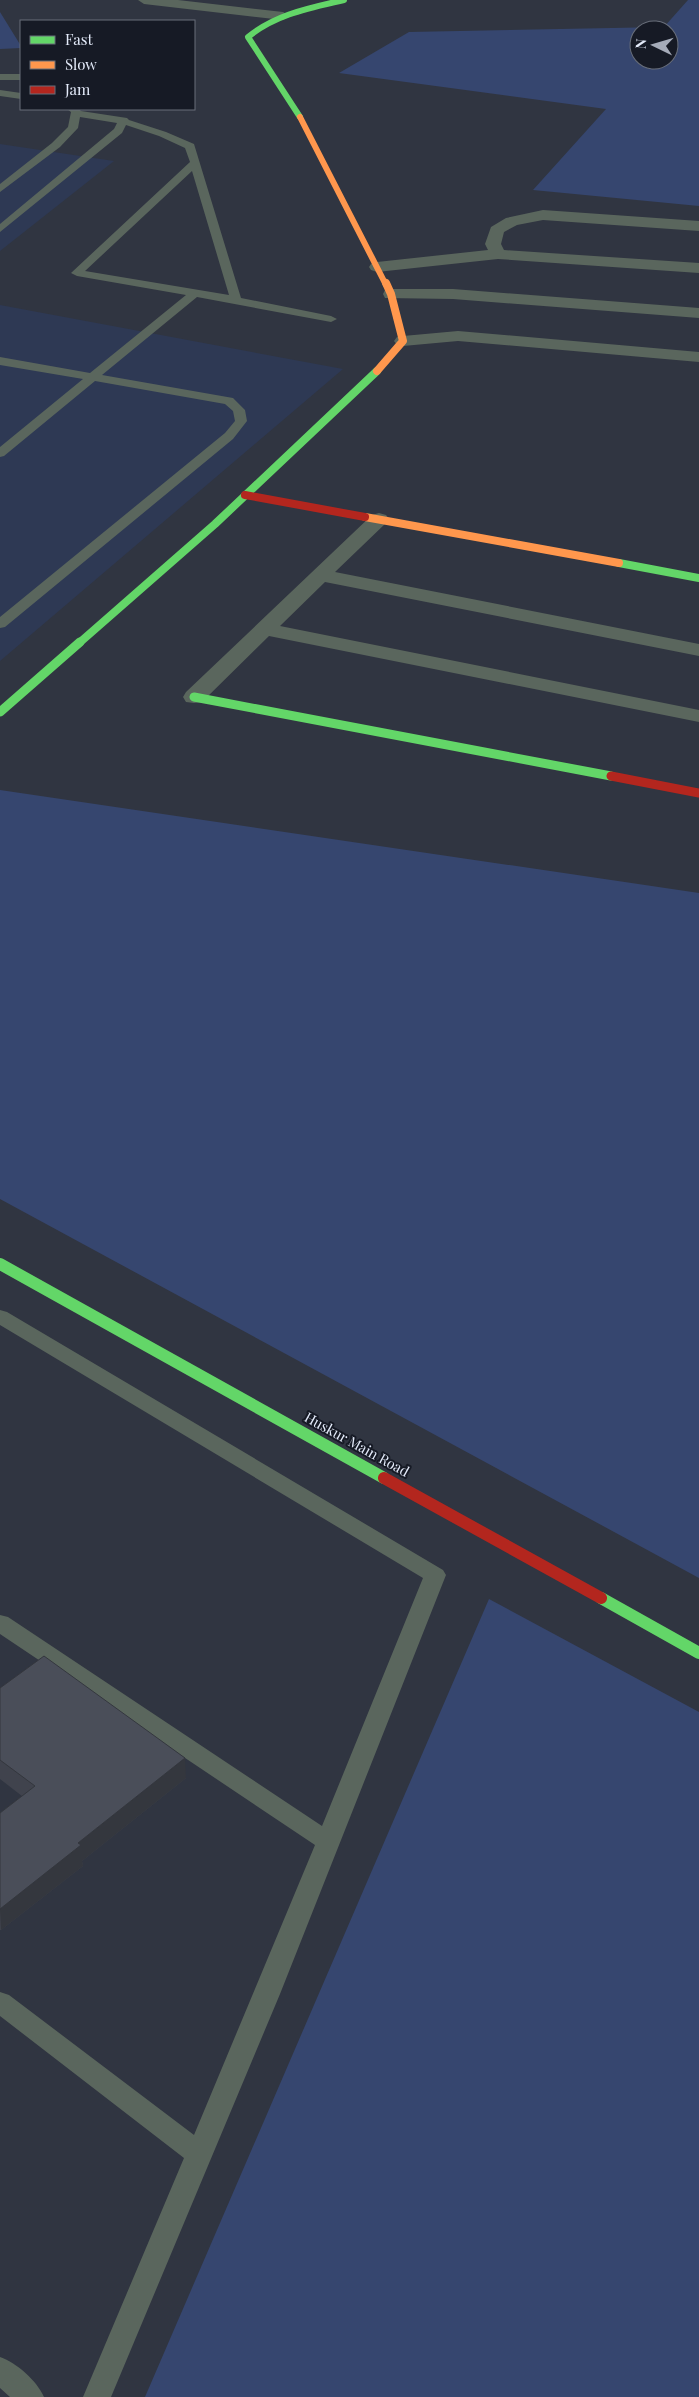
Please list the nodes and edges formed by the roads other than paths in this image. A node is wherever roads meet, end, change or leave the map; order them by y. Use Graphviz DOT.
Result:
graph roads {
  1 [pos="144,0"];
  2 [pos="344,0"];
  3 [pos="179,2"];
  4 [pos="283,16"];
  5 [pos="0,77"];
  6 [pos="20,77"];
  7 [pos="0,93"];
  8 [pos="20,96"];
  9 [pos="74,111"];
  10 [pos="124,120"];
  11 [pos="195,163"];
  12 [pos="0,189"];
  13 [pos="699,226"];
  14 [pos="0,229"];
  15 [pos="498,254"];
  16 [pos="377,267"];
  17 [pos="699,268"];
  18 [pos="195,293"];
  19 [pos="391,294"];
  20 [pos="236,300"];
  21 [pos="699,313"];
  22 [pos="331,319"];
  23 [pos="403,341"];
  24 [pos="699,357"];
  25 [pos="0,361"];
  26 [pos="93,378"];
  27 [pos="0,453"];
  28 [pos="245,495"];
  29 [pos="379,520"];
  30 [pos="321,575"];
  31 [pos="699,578"];
  32 [pos="0,624"];
  33 [pos="265,629"];
  34 [pos="699,650"];
  35 [pos="194,697"];
  36 [pos="0,712"];
  37 [pos="699,716"];
  38 [pos="699,793"];
  39 [pos="0,1264"];
  40 [pos="0,1316"];
  41 [pos="0,1624"];
  42 [pos="699,1653"];
  43 [pos="328,1842"];
  44 [pos="0,2002"];
  45 [pos="199,2154"];
  46 [pos="0,2370"];
  47 [pos="30,2397"];
  48 [pos="97,2397"];
  1 -- 3 [label="street"];
  2 -- 4 [label="street"];
  3 -- 4 [label="street"];
  4 -- 16 [label="street"];
  5 -- 6 [label="lane"];
  7 -- 8 [label="lane"];
  9 -- 10 [label="lane"];
  9 -- 12 [label="lane"];
  10 -- 11 [label="lane"];
  10 -- 14 [label="lane"];
  11 -- 18 [label="lane"];
  11 -- 20 [label="lane"];
  13 -- 15 [label="street"];
  15 -- 16 [label="street"];
  15 -- 17 [label="street"];
  16 -- 19 [label="street"];
  18 -- 20 [label="lane"];
  18 -- 26 [label="lane"];
  19 -- 21 [label="street"];
  19 -- 23 [label="street"];
  20 -- 22 [label="lane"];
  23 -- 24 [label="street"];
  23 -- 28 [label="street"];
  25 -- 26 [label="lane"];
  26 -- 27 [label="lane"];
  26 -- 32 [label="lane"];
  28 -- 29 [label="street"];
  28 -- 36 [label="street"];
  29 -- 30 [label="street"];
  29 -- 31 [label="street"];
  30 -- 33 [label="street"];
  30 -- 34 [label="street"];
  33 -- 35 [label="street"];
  33 -- 37 [label="street"];
  35 -- 38 [label="street"];
  39 -- 42 [label="street, Huskur Main Road"];
  40 -- 43 [label="lane"];
  41 -- 43 [label="lane"];
  43 -- 45 [label="lane"];
  44 -- 45 [label="lane"];
  45 -- 48 [label="lane"];
  46 -- 47 [label="lane"];
}
